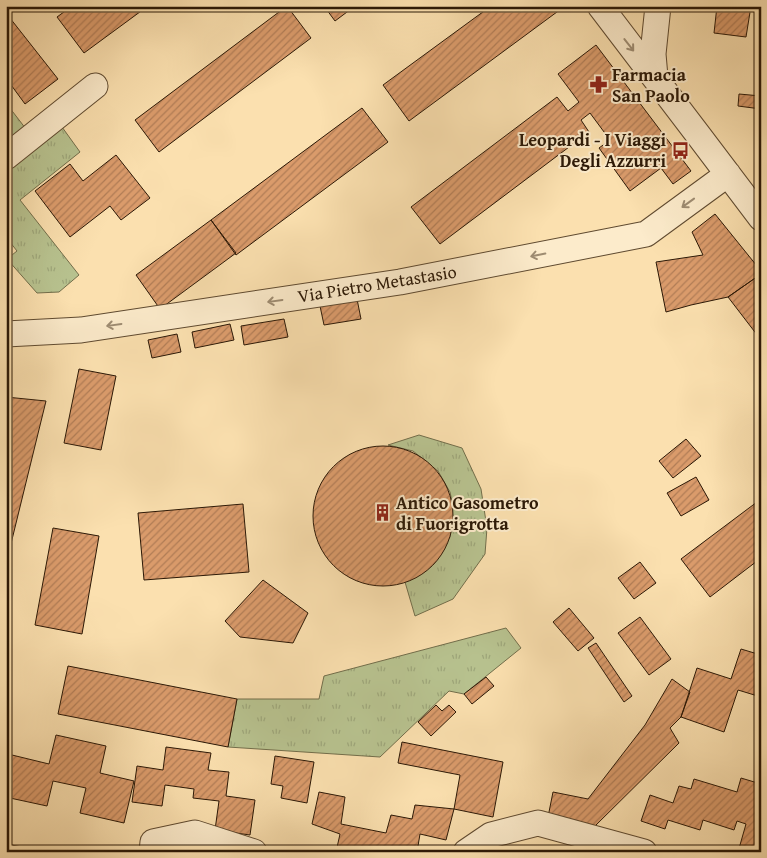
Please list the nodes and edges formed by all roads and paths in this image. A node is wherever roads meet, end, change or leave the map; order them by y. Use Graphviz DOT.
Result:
graph roads {
  1 [pos="600,6"];
  2 [pos="658,6"];
  3 [pos="654,77"];
  4 [pos="94,86"];
  5 [pos="6,157"];
  6 [pos="728,174"];
  7 [pos="761,218"];
  8 [pos="6,334"];
  9 [pos="152,852"];
  10 [pos="254,852"];
  11 [pos="466,852"];
  12 [pos="644,852"];
  1 -- 3 [label="street, one-way"];
  2 -- 3 [label="street"];
  3 -- 6 [label="street"];
  4 -- 5 [label="street"];
  6 -- 7 [label="street"];
  6 -- 8 [label="street, Via Pietro Metastasio, one-way"];
  9 -- 10 [label="street"];
  11 -- 12 [label="street"];
}
